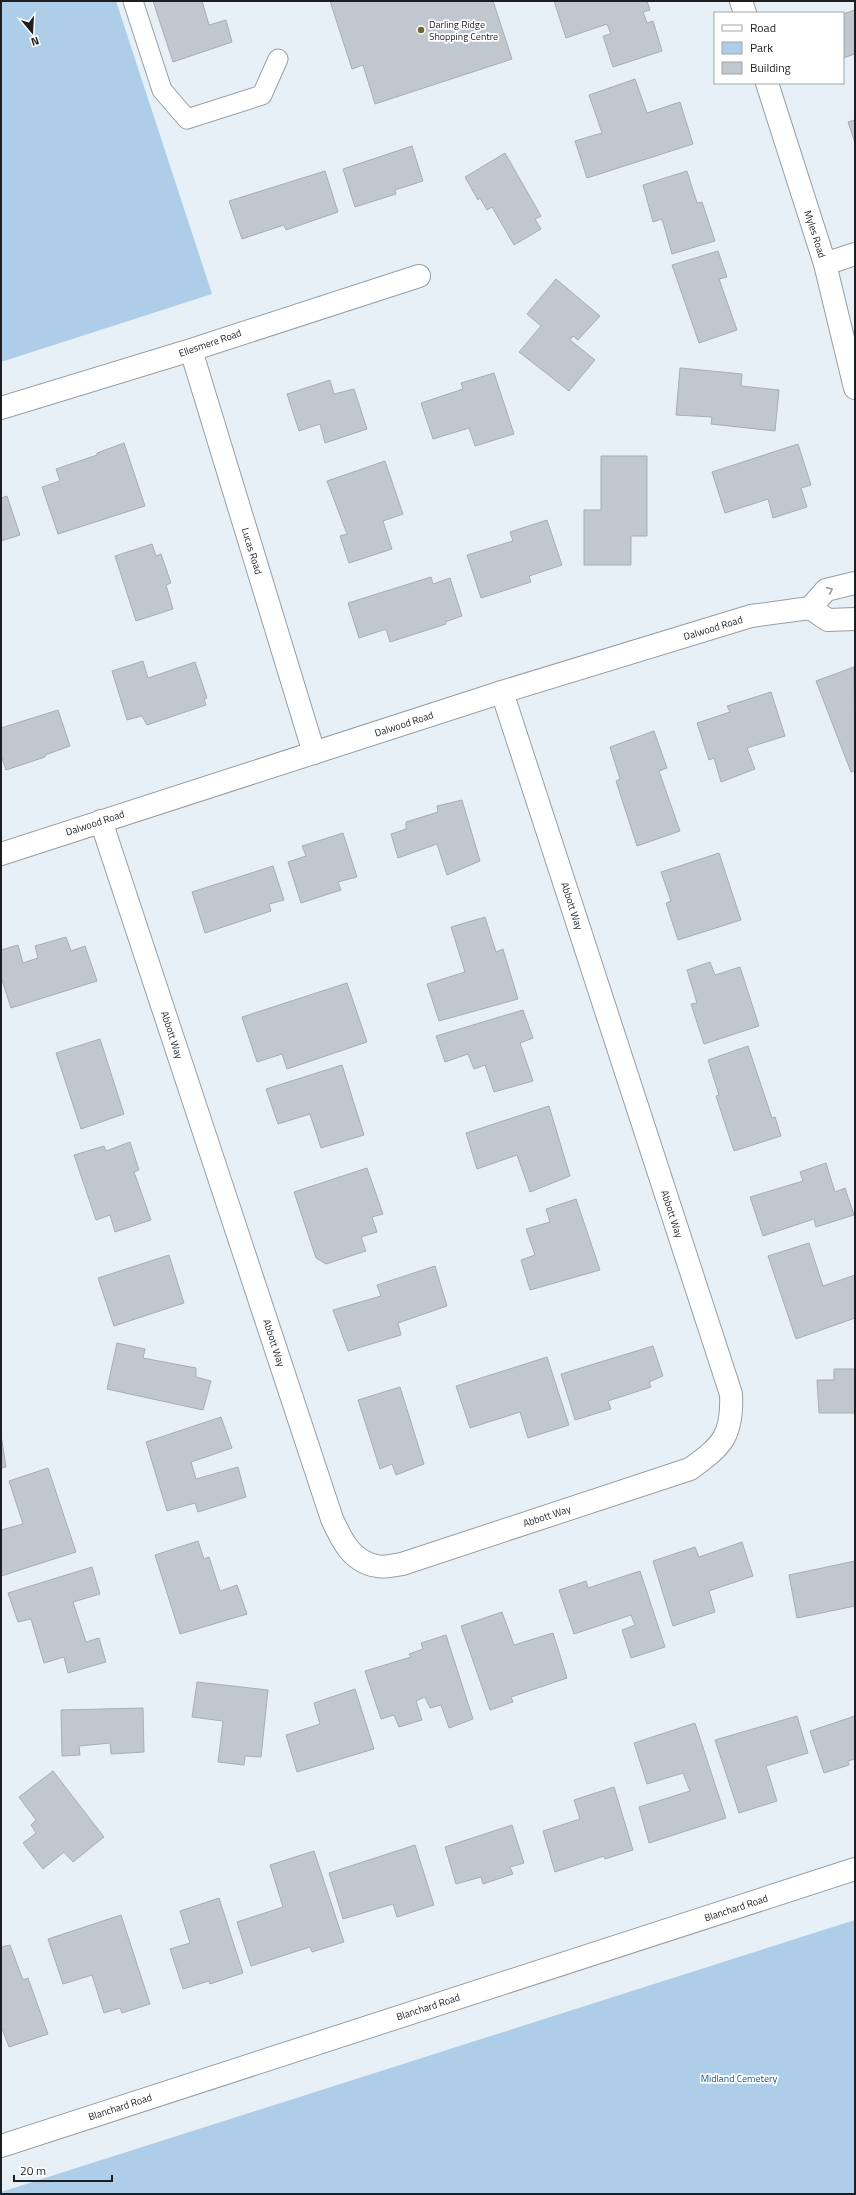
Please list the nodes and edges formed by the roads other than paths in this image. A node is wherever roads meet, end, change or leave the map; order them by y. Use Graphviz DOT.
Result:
graph roads {
  1 [pos="133,1"];
  2 [pos="741,1"];
  3 [pos="744,12"];
  4 [pos="278,59"];
  5 [pos="767,84"];
  6 [pos="855,254"];
  7 [pos="825,264"];
  8 [pos="419,276"];
  9 [pos="191,350"];
  10 [pos="855,388"];
  11 [pos="1,408"];
  12 [pos="855,582"];
  13 [pos="810,608"];
  14 [pos="855,619"];
  15 [pos="502,692"];
  16 [pos="314,753"];
  17 [pos="101,821"];
  18 [pos="1,854"];
  19 [pos="855,1869"];
  20 [pos="1,2146"];
  1 -- 4 [label="lane"];
  2 -- 3 [label="street"];
  5 -- 7 [label="street, Myles Road"];
  6 -- 7 [label="street"];
  7 -- 10 [label="street, Myles Road"];
  8 -- 9 [label="street, Ellesmere Road"];
  9 -- 11 [label="street, Ellesmere Road"];
  9 -- 16 [label="street, Lucas Road"];
  13 -- 12 [label="street, one-way"];
  13 -- 14 [label="street"];
  13 -- 15 [label="street, Dalwood Road"];
  15 -- 16 [label="street, Dalwood Road"];
  15 -- 17 [label="street, Abbott Way"];
  16 -- 17 [label="street, Dalwood Road"];
  17 -- 18 [label="street, Dalwood Road"];
  19 -- 20 [label="street, Blanchard Road"];
}
